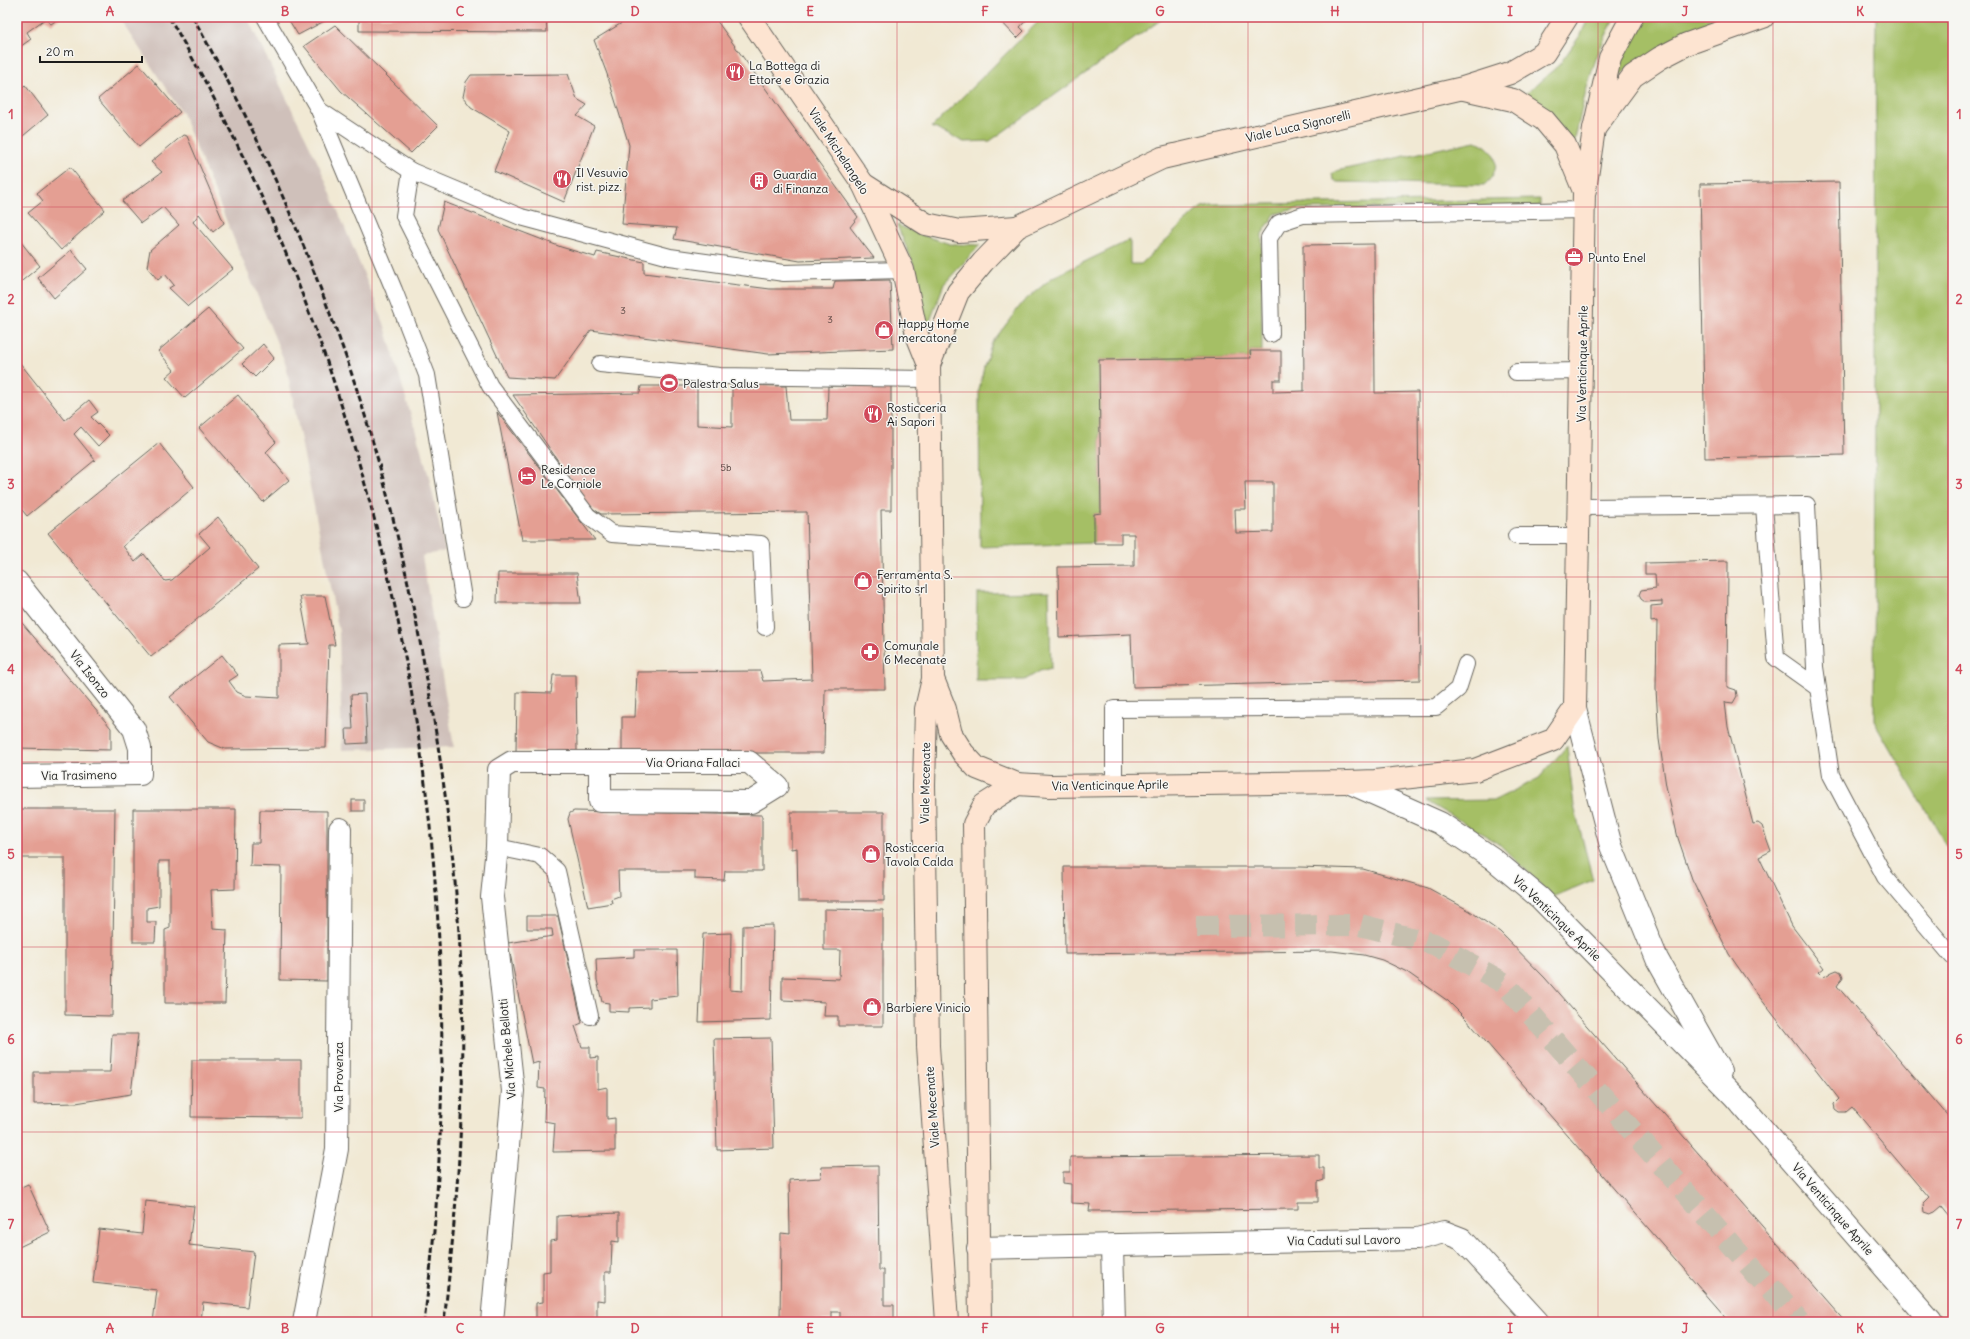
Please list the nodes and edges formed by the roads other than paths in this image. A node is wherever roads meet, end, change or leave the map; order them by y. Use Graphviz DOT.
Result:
graph roads {
  1 [pos="265,17"];
  2 [pos="749,17"];
  3 [pos="1567,17"];
  4 [pos="1632,17"];
  5 [pos="1763,17"];
  6 [pos="1463,88"];
  7 [pos="319,110"];
  8 [pos="1594,129"];
  9 [pos="411,171"];
  10 [pos="864,184"];
  11 [pos="1584,201"];
  12 [pos="1017,228"];
  13 [pos="903,270"];
  14 [pos="1271,334"];
  15 [pos="600,364"];
  16 [pos="1582,371"];
  17 [pos="928,372"];
  18 [pos="1516,372"];
  19 [pos="1580,506"];
  20 [pos="1764,506"];
  21 [pos="1516,536"];
  22 [pos="1579,536"];
  23 [pos="17,582"];
  24 [pos="463,598"];
  25 [pos="766,628"];
  26 [pos="1466,664"];
  27 [pos="933,679"];
  28 [pos="1818,688"];
  29 [pos="1575,708"];
  30 [pos="600,762"];
  31 [pos="140,774"];
  32 [pos="17,776"];
  33 [pos="1348,782"];
  34 [pos="1017,784"];
  35 [pos="1114,785"];
  36 [pos="340,829"];
  37 [pos="497,847"];
  38 [pos="1953,957"];
  39 [pos="590,1016"];
  40 [pos="1734,1096"];
  41 [pos="1112,1246"];
  42 [pos="978,1248"];
  43 [pos="304,1322"];
  44 [pos="492,1322"];
  45 [pos="947,1322"];
  46 [pos="980,1322"];
  47 [pos="1114,1322"];
  48 [pos="1538,1322"];
  49 [pos="1931,1322"];
  1 -- 7 [label="lane"];
  2 -- 10 [label="main road, Viale Michelangelo"];
  3 -- 6 [label="main road, Viale Luca Signorelli"];
  4 -- 8 [label="main road"];
  5 -- 8 [label="main road"];
  6 -- 11 [label="main road, Via Venticinque Aprile"];
  6 -- 12 [label="main road, Viale Luca Signorelli"];
  7 -- 9 [label="lane"];
  7 -- 24 [label="lane"];
  8 -- 11 [label="main road"];
  9 -- 13 [label="lane"];
  9 -- 25 [label="lane"];
  10 -- 12 [label="main road, Viale Luca Signorelli"];
  10 -- 13 [label="main road, Viale Michelangelo"];
  11 -- 14 [label="lane"];
  11 -- 16 [label="main road, Via Venticinque Aprile"];
  12 -- 17 [label="main road, Viale Luca Signorelli"];
  13 -- 17 [label="main road, Viale Michelangelo"];
  15 -- 17 [label="lane"];
  16 -- 18 [label="lane"];
  16 -- 19 [label="main road, Via Venticinque Aprile"];
  17 -- 27 [label="main road, Viale Mecenate"];
  19 -- 20 [label="lane"];
  19 -- 22 [label="main road, Via Venticinque Aprile"];
  20 -- 28 [label="lane"];
  20 -- 28 [label="lane"];
  21 -- 22 [label="lane"];
  22 -- 29 [label="main road, Via Venticinque Aprile"];
  23 -- 31 [label="street, Via Isonzo"];
  26 -- 35 [label="lane"];
  27 -- 34 [label="main road, Via Venticinque Aprile"];
  27 -- 45 [label="main road, Viale Mecenate"];
  28 -- 38 [label="lane"];
  29 -- 33 [label="main road, Via Venticinque Aprile"];
  29 -- 40 [label="street, Via Venticinque Aprile"];
  30 -- 30 [label="street, Via Oriana Fallaci"];
  30 -- 37 [label="street, Via Michele Bellotti"];
  31 -- 32 [label="street, Via Trasimeno"];
  33 -- 35 [label="main road, Via Venticinque Aprile"];
  33 -- 40 [label="street, Via Venticinque Aprile"];
  34 -- 35 [label="main road, Via Venticinque Aprile"];
  34 -- 42 [label="main road"];
  36 -- 43 [label="street, Via Provenza"];
  37 -- 39 [label="lane"];
  37 -- 44 [label="street, Via Michele Bellotti"];
  40 -- 49 [label="street, Via Venticinque Aprile"];
  41 -- 42 [label="street, Via Caduti sul Lavoro"];
  41 -- 47 [label="street"];
  41 -- 48 [label="street, Via Caduti sul Lavoro"];
  42 -- 46 [label="main road"];
}
